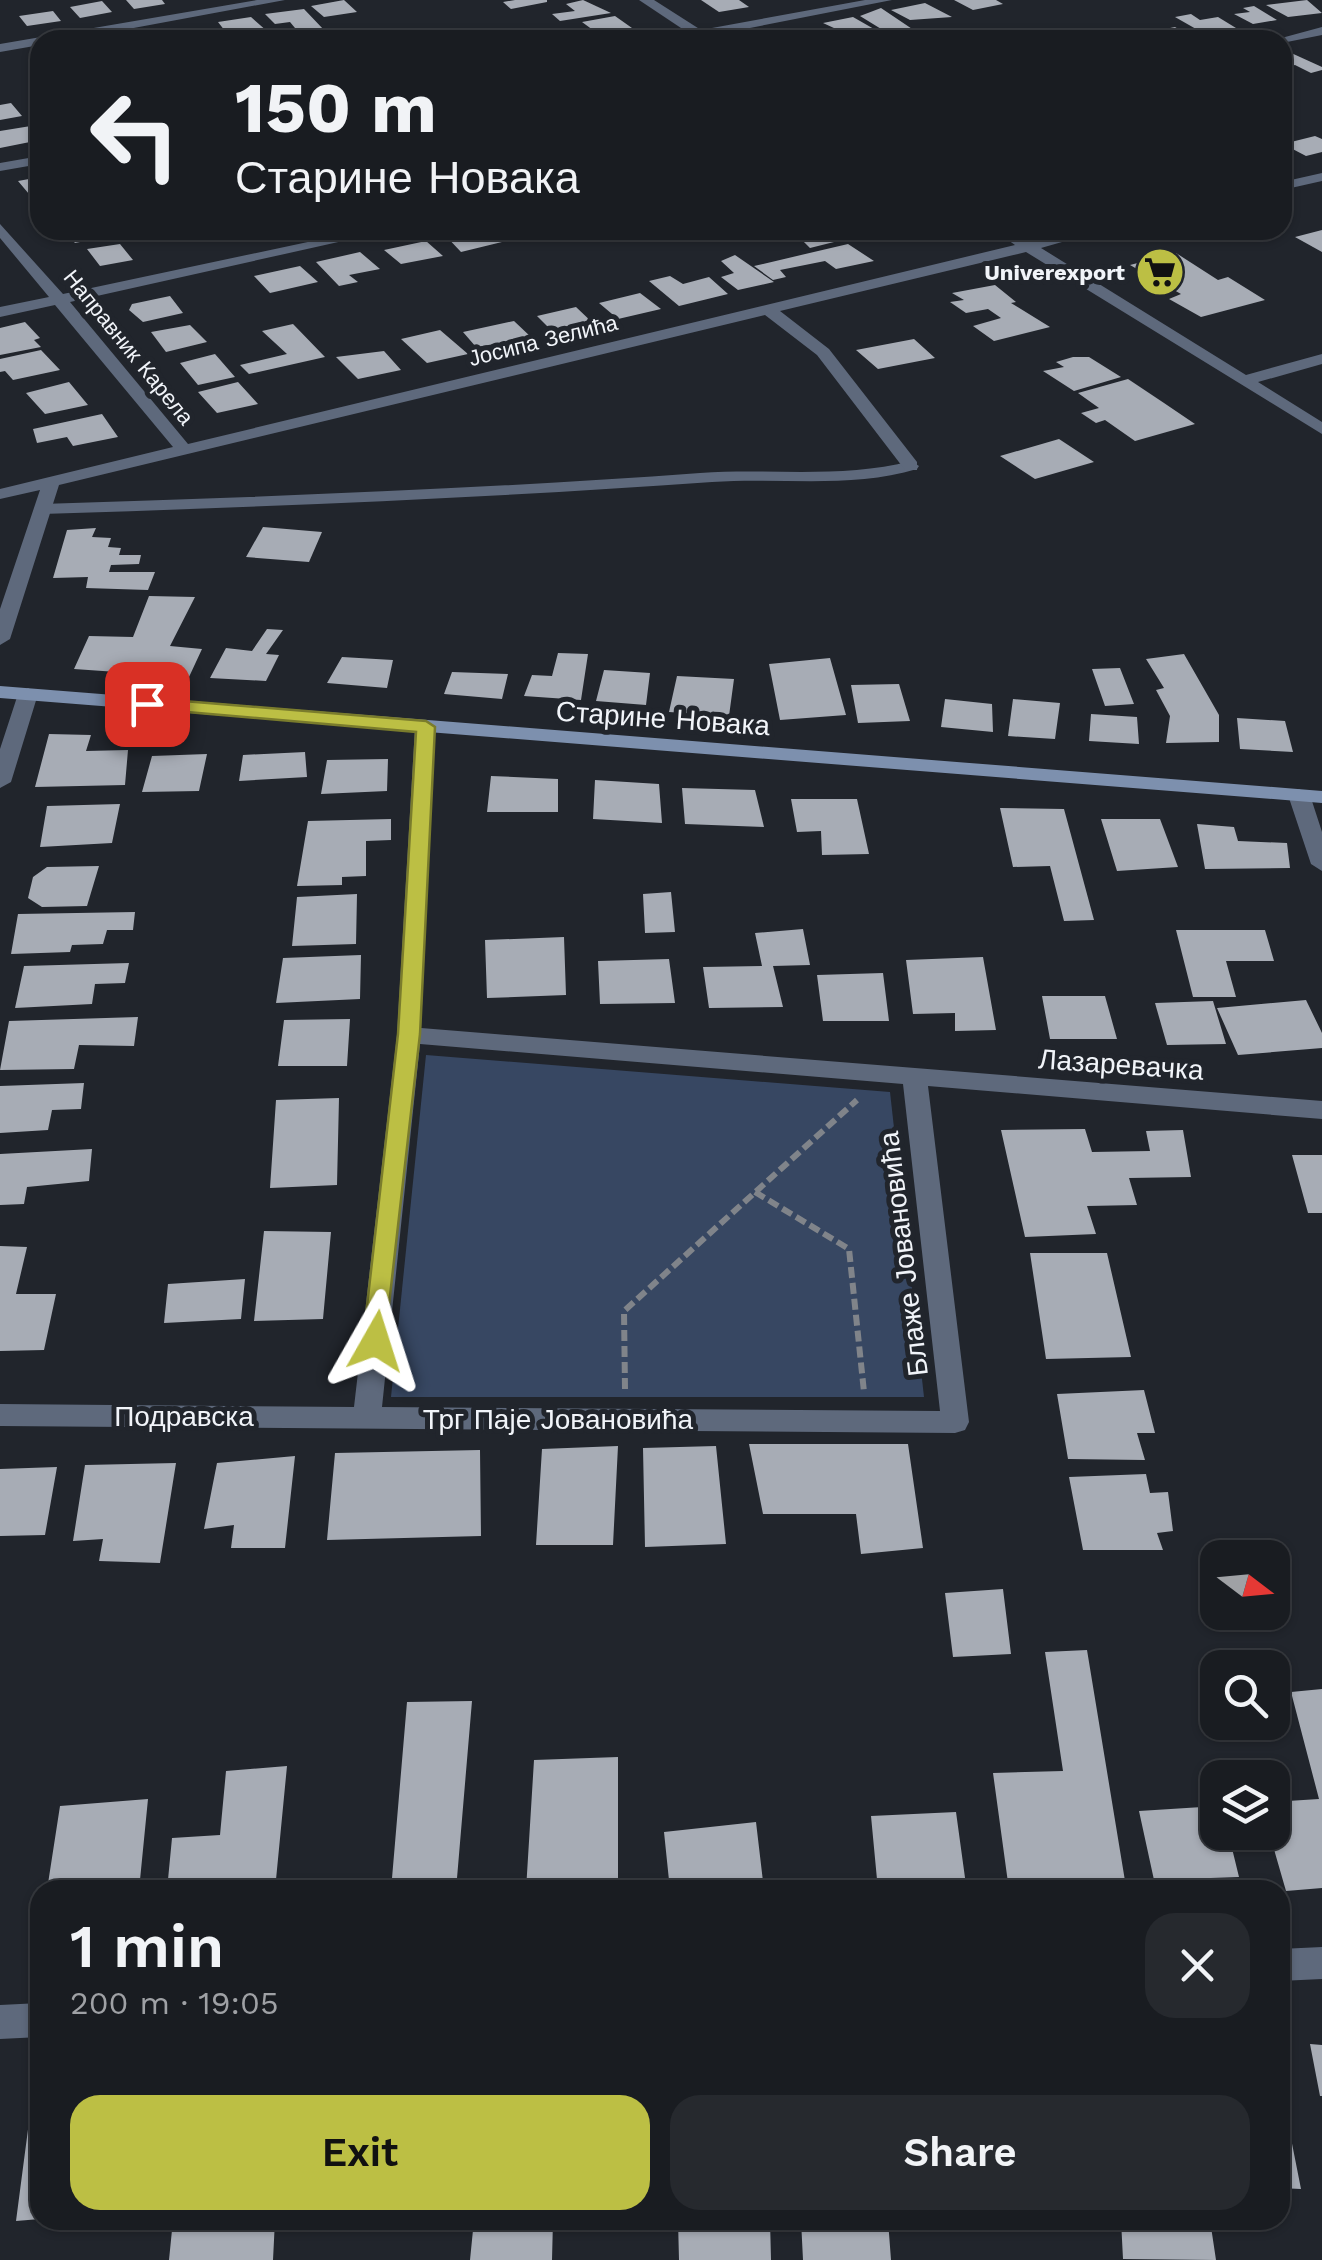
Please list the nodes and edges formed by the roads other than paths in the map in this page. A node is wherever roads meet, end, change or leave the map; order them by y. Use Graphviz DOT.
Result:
graph roads {
  1 [pos="279,0"];
  2 [pos="645,0"];
  3 [pos="886,0"];
  4 [pos="107,30"];
  5 [pos="692,30"];
  6 [pos="738,30"];
  7 [pos="1322,31"];
  8 [pos="1292,37"];
  9 [pos="30,43"];
  10 [pos="0,48"];
  11 [pos="30,162"];
  12 [pos="0,167"];
  13 [pos="1322,176"];
  14 [pos="1292,184"];
  15 [pos="0,228"];
  16 [pos="336,240"];
  17 [pos="1016,240"];
  18 [pos="1056,240"];
  19 [pos="1027,247"];
  20 [pos="60,298"];
  21 [pos="768,309"];
  22 [pos="0,312"];
  23 [pos="1322,359"];
  24 [pos="1246,380"];
  25 [pos="1322,429"];
  26 [pos="184,450"];
  27 [pos="911,466"];
  28 [pos="51,482"];
  29 [pos="0,494"];
  30 [pos="42,509"];
  31 [pos="0,639"];
  32 [pos="0,692"];
  33 [pos="28,694"];
  34 [pos="426,727"];
  35 [pos="0,782"];
  36 [pos="1310,796"];
  37 [pos="1322,864"];
  38 [pos="409,1034"];
  39 [pos="914,1078"];
  40 [pos="1322,1110"];
  41 [pos="0,1415"];
  42 [pos="367,1418"];
  43 [pos="955,1422"];
  44 [pos="1322,1963"];
  45 [pos="1290,1965"];
  46 [pos="30,2020"];
  47 [pos="0,2022"];
  1 -- 4 [label="street"];
  2 -- 5 [label="street"];
  3 -- 6 [label="street"];
  7 -- 8 [label="street"];
  9 -- 10 [label="street"];
  11 -- 12 [label="street"];
  13 -- 14 [label="street"];
  15 -- 20 [label="street, Направник Карела"];
  16 -- 20 [label="street"];
  17 -- 19 [label="street"];
  18 -- 19 [label="street, Јосипа Зелића"];
  19 -- 21 [label="street, Јосипа Зелића"];
  19 -- 24 [label="street"];
  20 -- 22 [label="street"];
  20 -- 26 [label="street, Направник Карела"];
  21 -- 26 [label="street, Јосипа Зелића"];
  21 -- 27 [label="street"];
  23 -- 24 [label="street"];
  24 -- 25 [label="street"];
  26 -- 28 [label="street, Јосипа Зелића"];
  27 -- 30 [label="lane"];
  28 -- 29 [label="street, Јосипа Зелића"];
  28 -- 30 [label="street"];
  30 -- 31 [label="street"];
  32 -- 33 [label="street, Старине Новака"];
  33 -- 34 [label="street, Старине Новака"];
  33 -- 35 [label="street"];
  34 -- 36 [label="street, Старине Новака"];
  34 -- 38 [label="street"];
  36 -- 37 [label="street"];
  38 -- 39 [label="street"];
  38 -- 42 [label="street"];
  39 -- 40 [label="street, Лазаревачка"];
  39 -- 43 [label="street, Блаже Јовановића"];
  41 -- 42 [label="street, Подравска"];
  42 -- 43 [label="street, Трг Паје Јовановића"];
  44 -- 45 [label="street"];
  46 -- 47 [label="street"];
}
